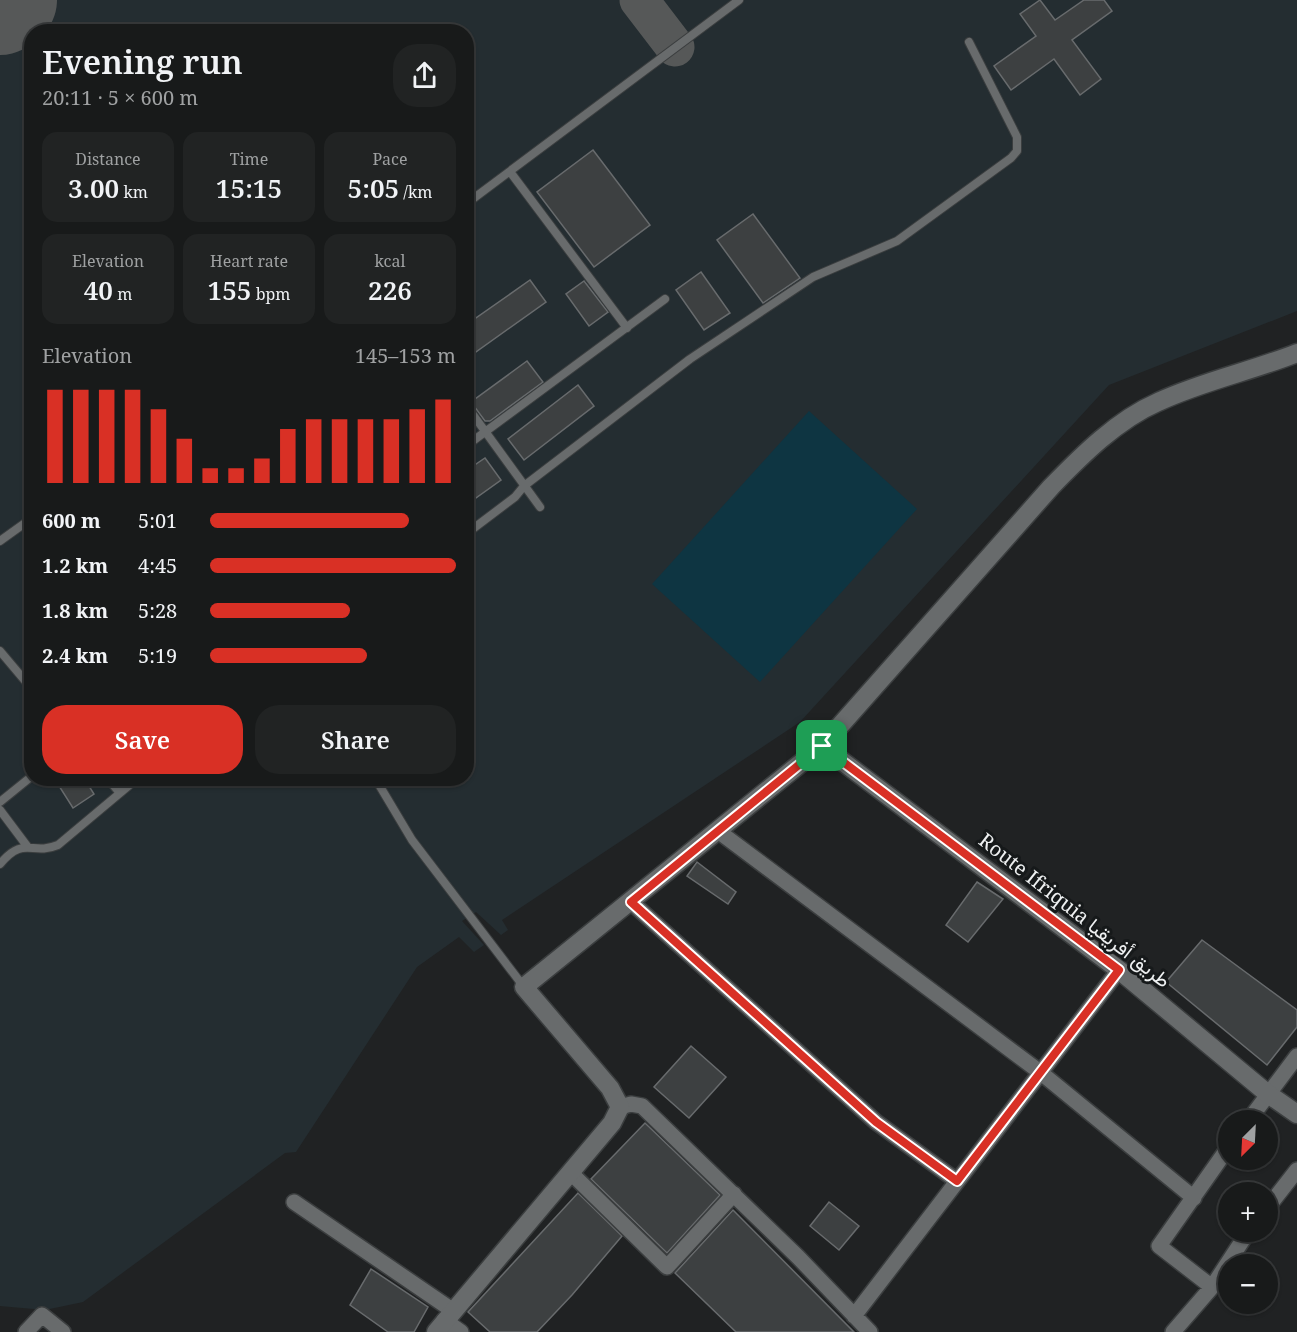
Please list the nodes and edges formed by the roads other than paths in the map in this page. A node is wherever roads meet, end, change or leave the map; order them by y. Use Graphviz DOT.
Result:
graph roads {
  1 [pos="739,0"];
  2 [pos="969,42"];
  3 [pos="512,173"];
  4 [pos="474,199"];
  5 [pos="665,299"];
  6 [pos="627,327"];
  7 [pos="1297,353"];
  8 [pos="474,416"];
  9 [pos="486,432"];
  10 [pos="474,440"];
  11 [pos="524,486"];
  12 [pos="540,507"];
  13 [pos="24,524"];
  14 [pos="474,528"];
  15 [pos="0,541"];
  16 [pos="0,651"];
  17 [pos="24,680"];
  18 [pos="822,746"];
  19 [pos="24,782"];
  20 [pos="114,786"];
  21 [pos="127,786"];
  22 [pos="380,786"];
  23 [pos="119,792"];
  24 [pos="0,802"];
  25 [pos="0,810"];
  26 [pos="718,831"];
  27 [pos="27,846"];
  28 [pos="0,864"];
  29 [pos="631,902"];
  30 [pos="1119,970"];
  31 [pos="524,987"];
  32 [pos="1297,1056"];
  33 [pos="1040,1072"];
  34 [pos="1268,1094"];
  35 [pos="620,1107"];
  36 [pos="1256,1110"];
  37 [pos="1297,1114"];
  38 [pos="1218,1163"];
  39 [pos="1297,1170"];
  40 [pos="571,1173"];
  41 [pos="957,1181"];
  42 [pos="734,1194"];
  43 [pos="1278,1194"];
  44 [pos="1194,1198"];
  45 [pos="294,1202"];
  46 [pos="1241,1242"];
  47 [pos="1212,1287"];
  48 [pos="854,1316"];
  49 [pos="444,1321"];
  50 [pos="26,1332"];
  51 [pos="63,1332"];
  52 [pos="461,1332"];
  53 [pos="870,1332"];
  54 [pos="1173,1332"];
  1 -- 3 [label="lane"];
  2 -- 11 [label="lane"];
  3 -- 4 [label="lane"];
  3 -- 6 [label="lane"];
  5 -- 6 [label="lane"];
  6 -- 9 [label="lane"];
  7 -- 18 [label="street"];
  8 -- 9 [label="lane"];
  9 -- 10 [label="lane"];
  9 -- 11 [label="lane"];
  11 -- 12 [label="lane"];
  11 -- 14 [label="lane"];
  13 -- 15 [label="lane"];
  16 -- 17 [label="lane"];
  18 -- 26 [label="street"];
  18 -- 30 [label="street, Route Ifriquia طريق أفريقيا"];
  19 -- 24 [label="lane"];
  20 -- 23 [label="lane"];
  21 -- 23 [label="lane"];
  22 -- 31 [label="lane"];
  23 -- 27 [label="lane"];
  25 -- 27 [label="lane"];
  26 -- 29 [label="street"];
  26 -- 33 [label="street"];
  27 -- 28 [label="lane"];
  29 -- 31 [label="street"];
  29 -- 41 [label="street"];
  30 -- 33 [label="street"];
  30 -- 34 [label="street, Route Ifriquia طريق أفريقيا"];
  31 -- 35 [label="street"];
  32 -- 34 [label="street"];
  33 -- 41 [label="street"];
  33 -- 44 [label="street"];
  34 -- 36 [label="street"];
  34 -- 37 [label="street, Route Ifriquia طريق أفريقيا"];
  35 -- 40 [label="street"];
  35 -- 42 [label="street"];
  38 -- 44 [label="street"];
  39 -- 43 [label="street"];
  40 -- 42 [label="street"];
  40 -- 49 [label="street"];
  41 -- 48 [label="street"];
  42 -- 48 [label="street"];
  44 -- 47 [label="street"];
  45 -- 49 [label="street"];
  46 -- 47 [label="street"];
  47 -- 54 [label="street"];
  48 -- 53 [label="street"];
  49 -- 52 [label="street"];
  50 -- 51 [label="street"];
}
